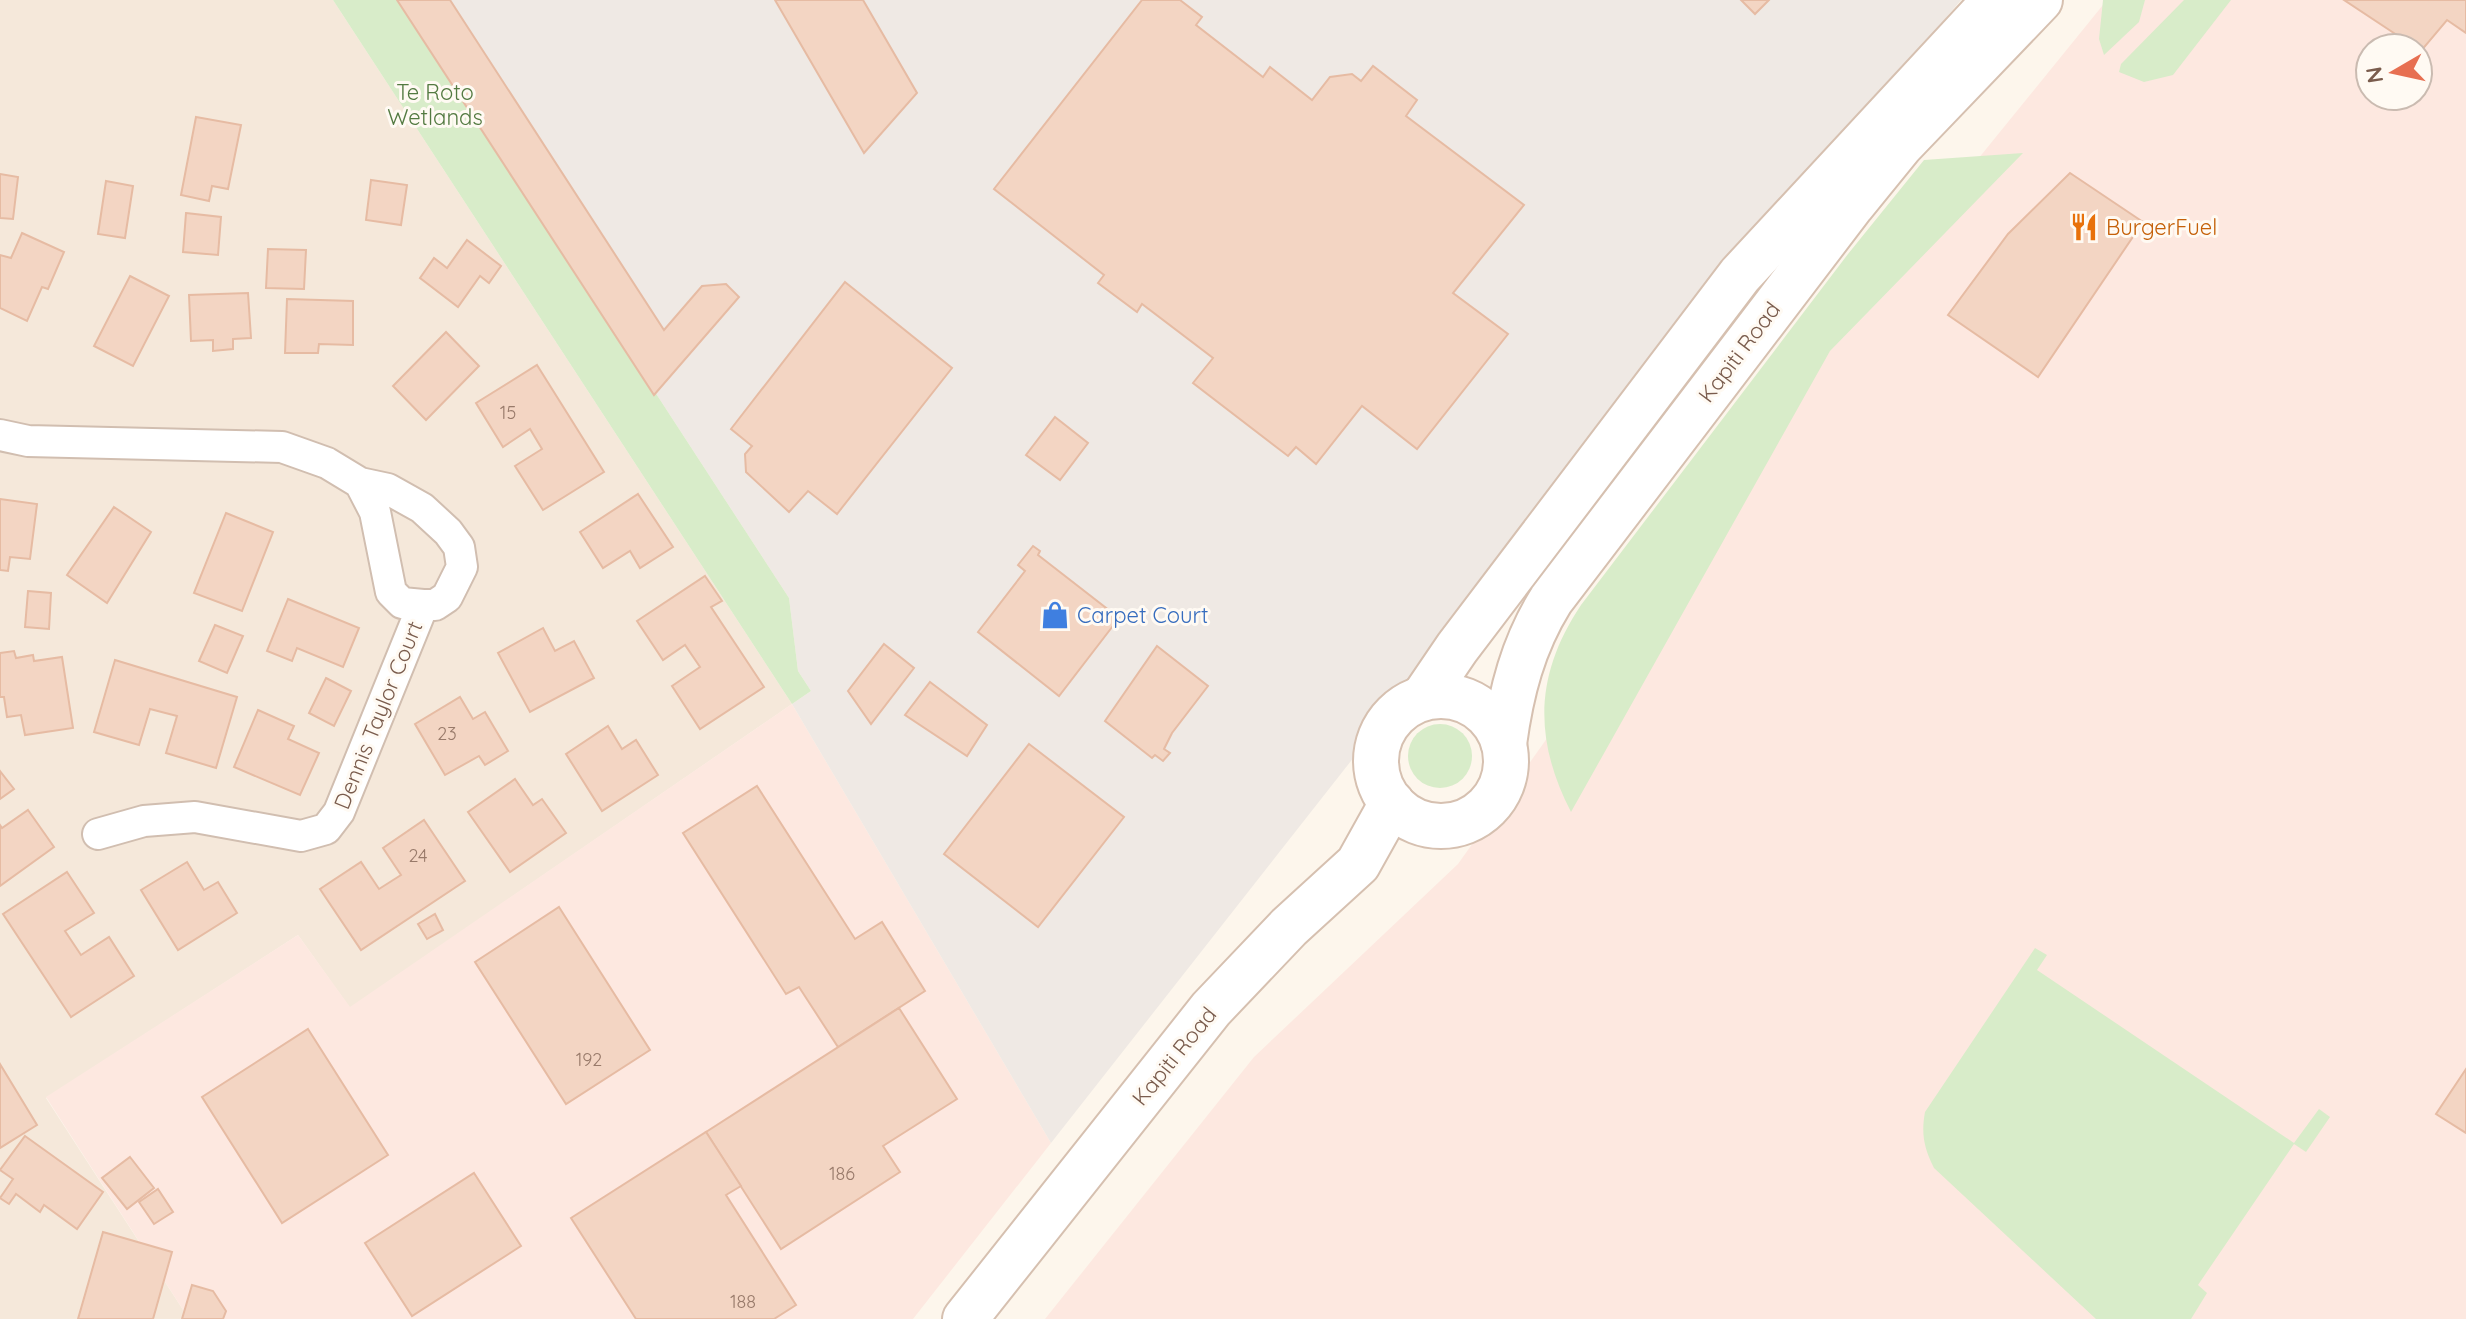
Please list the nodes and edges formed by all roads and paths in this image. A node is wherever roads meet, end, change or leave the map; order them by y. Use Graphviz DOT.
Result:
graph roads {
  1 [pos="1995,0"];
  2 [pos="2040,0"];
  3 [pos="1818,247"];
  4 [pos="1740,275"];
  5 [pos="0,435"];
  6 [pos="360,483"];
  7 [pos="423,605"];
  8 [pos="1423,698"];
  9 [pos="1504,744"];
  10 [pos="1392,803"];
  11 [pos="98,834"];
  12 [pos="965,1319"];
  1 -- 4 [label="main road, Kapiti Road"];
  2 -- 3 [label="main road, Kapiti Road"];
  3 -- 4 [label="main road"];
  3 -- 9 [label="main road, Kapiti Road"];
  4 -- 8 [label="main road, Kapiti Road"];
  5 -- 6 [label="street, Dennis Taylor Court"];
  6 -- 7 [label="street, Dennis Taylor Court"];
  6 -- 7 [label="street, Dennis Taylor Court"];
  7 -- 11 [label="street, Dennis Taylor Court"];
  8 -- 9 [label="main road"];
  8 -- 10 [label="main road"];
  9 -- 10 [label="main road"];
  10 -- 12 [label="main road, Kapiti Road"];
}
